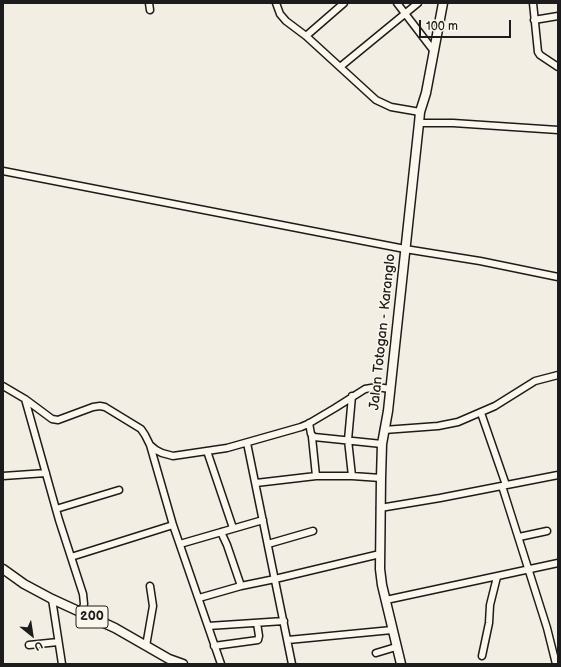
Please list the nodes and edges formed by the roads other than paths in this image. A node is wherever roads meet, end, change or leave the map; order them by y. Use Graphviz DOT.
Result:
graph roads {
  1 [pos="149,3"];
  2 [pos="276,3"];
  3 [pos="344,3"];
  4 [pos="397,3"];
  5 [pos="418,3"];
  6 [pos="442,3"];
  7 [pos="533,3"];
  8 [pos="150,10"];
  9 [pos="406,13"];
  10 [pos="558,16"];
  11 [pos="534,20"];
  12 [pos="306,36"];
  13 [pos="433,50"];
  14 [pos="340,67"];
  15 [pos="558,67"];
  16 [pos="419,117"];
  17 [pos="558,130"];
  18 [pos="3,171"];
  19 [pos="405,249"];
  20 [pos="558,277"];
  21 [pos="558,375"];
  22 [pos="3,386"];
  23 [pos="390,389"];
  24 [pos="352,396"];
  25 [pos="25,399"];
  26 [pos="481,413"];
  27 [pos="309,424"];
  28 [pos="384,430"];
  29 [pos="312,437"];
  30 [pos="348,440"];
  31 [pos="247,443"];
  32 [pos="382,444"];
  33 [pos="150,445"];
  34 [pos="207,451"];
  35 [pos="46,474"];
  36 [pos="558,475"];
  37 [pos="3,476"];
  38 [pos="316,476"];
  39 [pos="352,476"];
  40 [pos="381,478"];
  41 [pos="256,483"];
  42 [pos="504,485"];
  43 [pos="119,490"];
  44 [pos="380,508"];
  45 [pos="56,509"];
  46 [pos="263,520"];
  47 [pos="173,525"];
  48 [pos="233,528"];
  49 [pos="547,531"];
  50 [pos="221,532"];
  51 [pos="313,532"];
  52 [pos="518,537"];
  53 [pos="180,544"];
  54 [pos="268,544"];
  55 [pos="380,554"];
  56 [pos="71,556"];
  57 [pos="558,563"];
  58 [pos="3,569"];
  59 [pos="529,570"];
  60 [pos="497,577"];
  61 [pos="275,579"];
  62 [pos="150,586"];
  63 [pos="241,586"];
  64 [pos="199,598"];
  65 [pos="52,599"];
  66 [pos="386,600"];
  67 [pos="82,612"];
  68 [pos="284,621"];
  69 [pos="257,623"];
  70 [pos="208,626"];
  71 [pos="392,630"];
  72 [pos="288,640"];
  73 [pos="58,642"];
  74 [pos="29,645"];
  75 [pos="146,646"];
  76 [pos="214,646"];
  77 [pos="396,647"];
  78 [pos="376,653"];
  79 [pos="482,656"];
  80 [pos="168,662"];
  81 [pos="62,664"];
  82 [pos="182,664"];
  83 [pos="222,664"];
  84 [pos="292,664"];
  85 [pos="401,664"];
  86 [pos="556,664"];
  1 -- 8 [label="street"];
  2 -- 12 [label="street"];
  3 -- 12 [label="street"];
  4 -- 9 [label="street"];
  5 -- 9 [label="street"];
  6 -- 13 [label="main road, Jalan Totogan - Karanglo"];
  7 -- 11 [label="street"];
  9 -- 13 [label="street"];
  9 -- 14 [label="street"];
  10 -- 11 [label="street"];
  11 -- 15 [label="street"];
  12 -- 14 [label="street"];
  13 -- 16 [label="main road, Jalan Totogan - Karanglo"];
  14 -- 16 [label="street"];
  16 -- 17 [label="street"];
  16 -- 19 [label="main road, Jalan Totogan - Karanglo"];
  18 -- 19 [label="street"];
  19 -- 20 [label="street"];
  19 -- 23 [label="main road, Jalan Totogan - Karanglo"];
  21 -- 26 [label="street"];
  22 -- 25 [label="street"];
  23 -- 24 [label="street"];
  23 -- 28 [label="main road, Jalan Totogan - Karanglo"];
  24 -- 27 [label="street"];
  24 -- 30 [label="street"];
  25 -- 33 [label="street"];
  25 -- 35 [label="street"];
  26 -- 28 [label="street"];
  26 -- 42 [label="street"];
  27 -- 29 [label="street"];
  27 -- 31 [label="street"];
  28 -- 32 [label="main road, Jalan Totogan - Karanglo"];
  29 -- 30 [label="street"];
  29 -- 38 [label="street"];
  30 -- 32 [label="street"];
  30 -- 39 [label="street"];
  31 -- 34 [label="street"];
  31 -- 41 [label="street"];
  32 -- 40 [label="main road, Jalan Totogan - Karanglo"];
  33 -- 34 [label="street"];
  33 -- 47 [label="street"];
  34 -- 48 [label="street"];
  35 -- 37 [label="street"];
  35 -- 45 [label="street"];
  36 -- 42 [label="street"];
  38 -- 39 [label="street"];
  38 -- 41 [label="street"];
  39 -- 40 [label="street"];
  40 -- 44 [label="main road, Jalan Totogan - Karanglo"];
  41 -- 46 [label="street"];
  42 -- 44 [label="street"];
  42 -- 52 [label="street"];
  43 -- 45 [label="street"];
  44 -- 55 [label="main road, Jalan Totogan - Karanglo"];
  45 -- 56 [label="street"];
  46 -- 48 [label="street"];
  46 -- 54 [label="street"];
  47 -- 53 [label="street"];
  47 -- 56 [label="street"];
  48 -- 50 [label="street"];
  49 -- 52 [label="street"];
  50 -- 53 [label="street"];
  50 -- 63 [label="street"];
  51 -- 54 [label="street"];
  52 -- 59 [label="street"];
  53 -- 64 [label="street"];
  54 -- 61 [label="street"];
  55 -- 61 [label="street"];
  55 -- 66 [label="main road, Jalan Totogan - Karanglo"];
  56 -- 67 [label="street"];
  57 -- 59 [label="street"];
  58 -- 65 [label="main road, 200"];
  59 -- 60 [label="street"];
  59 -- 86 [label="street"];
  60 -- 66 [label="street"];
  60 -- 79 [label="street"];
  61 -- 63 [label="street"];
  61 -- 68 [label="street"];
  62 -- 75 [label="street"];
  63 -- 64 [label="street"];
  64 -- 70 [label="street"];
  65 -- 67 [label="main road, 200"];
  65 -- 73 [label="street"];
  66 -- 71 [label="main road, Jalan Totogan - Karanglo"];
  67 -- 75 [label="main road, 200"];
  68 -- 69 [label="street"];
  68 -- 72 [label="street"];
  69 -- 70 [label="street"];
  69 -- 76 [label="street"];
  70 -- 76 [label="street"];
  71 -- 72 [label="street"];
  71 -- 77 [label="main road, Jalan Totogan - Karanglo"];
  72 -- 84 [label="street"];
  73 -- 74 [label="street"];
  73 -- 81 [label="street"];
  75 -- 80 [label="main road, 200"];
  76 -- 83 [label="street"];
  77 -- 78 [label="street"];
  77 -- 85 [label="main road, Jalan Totogan - Karanglo"];
  80 -- 82 [label="main road, 200"];
}
